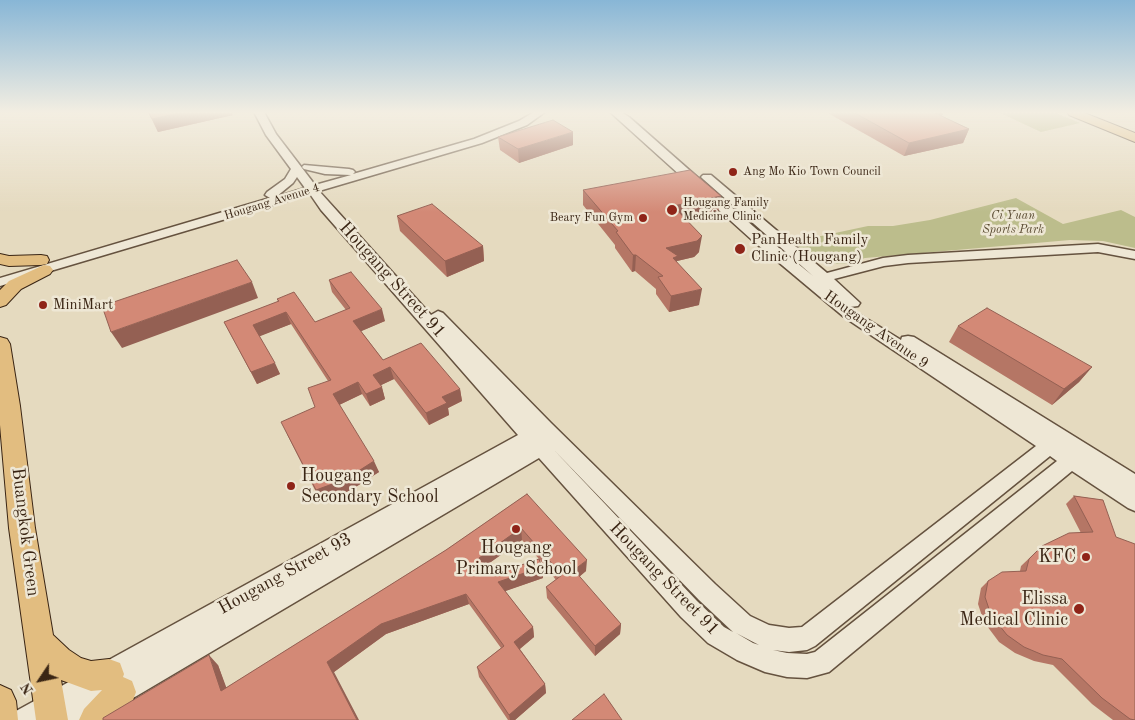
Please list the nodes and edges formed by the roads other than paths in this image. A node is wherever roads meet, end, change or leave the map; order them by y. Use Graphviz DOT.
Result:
graph roads {
  1 [pos="281,146"];
  2 [pos="287,146"];
  3 [pos="443,146"];
  4 [pos="457,146"];
  5 [pos="656,146"];
  6 [pos="669,146"];
  7 [pos="303,168"];
  8 [pos="352,175"];
  9 [pos="315,185"];
  10 [pos="271,195"];
  11 [pos="286,198"];
  12 [pos="329,205"];
  13 [pos="1135,255"];
  14 [pos="0,259"];
  15 [pos="43,265"];
  16 [pos="0,272"];
  17 [pos="818,280"];
  18 [pos="0,282"];
  19 [pos="0,301"];
  20 [pos="0,344"];
  21 [pos="543,437"];
  22 [pos="1056,442"];
  23 [pos="1077,456"];
  24 [pos="1135,484"];
  25 [pos="615,498"];
  26 [pos="1135,502"];
  27 [pos="598,510"];
  28 [pos="40,642"];
  29 [pos="115,683"];
  30 [pos="0,701"];
  31 [pos="49,717"];
  32 [pos="2,720"];
  33 [pos="95,720"];
  1 -- 7 [label="street, Hougang Street 91"];
  2 -- 7 [label="street"];
  3 -- 8 [label="street, Hougang Avenue 4"];
  4 -- 8 [label="street, Hougang Avenue 4"];
  5 -- 17 [label="street, Hougang Avenue 9"];
  6 -- 17 [label="street, Hougang Avenue 9"];
  7 -- 8 [label="street"];
  7 -- 9 [label="street, Hougang Street 91"];
  7 -- 10 [label="street"];
  8 -- 9 [label="street, Hougang Avenue 4"];
  8 -- 12 [label="street"];
  9 -- 10 [label="street, Hougang Avenue 4"];
  9 -- 11 [label="street, Hougang Avenue 4"];
  9 -- 12 [label="street, Hougang Street 91"];
  10 -- 15 [label="street, Hougang Avenue 4"];
  11 -- 12 [label="street"];
  11 -- 15 [label="street, Hougang Avenue 4"];
  12 -- 21 [label="street, Hougang Street 91"];
  13 -- 17 [label="street"];
  14 -- 15 [label="main road"];
  15 -- 16 [label="street, Hougang Avenue 4"];
  15 -- 18 [label="street, Hougang Avenue 4"];
  15 -- 19 [label="main road"];
  17 -- 22 [label="street, Hougang Avenue 9"];
  20 -- 28 [label="main road, Buangkok Green"];
  21 -- 25 [label="street, Hougang Street 91"];
  21 -- 27 [label="street, Hougang Street 91"];
  21 -- 29 [label="street, Hougang Street 93"];
  22 -- 23 [label="street, Hougang Avenue 9"];
  22 -- 25 [label="street, Hougang Street 91"];
  23 -- 24 [label="street, Hougang Avenue 9"];
  23 -- 26 [label="street, Hougang Avenue 9"];
  23 -- 27 [label="street, Hougang Street 91"];
  25 -- 27 [label="street"];
  28 -- 29 [label="main road"];
  28 -- 31 [label="main road, Buangkok Green"];
  29 -- 31 [label="street, Hougang Street 93"];
  29 -- 33 [label="main road"];
  30 -- 32 [label="main road"];
}
